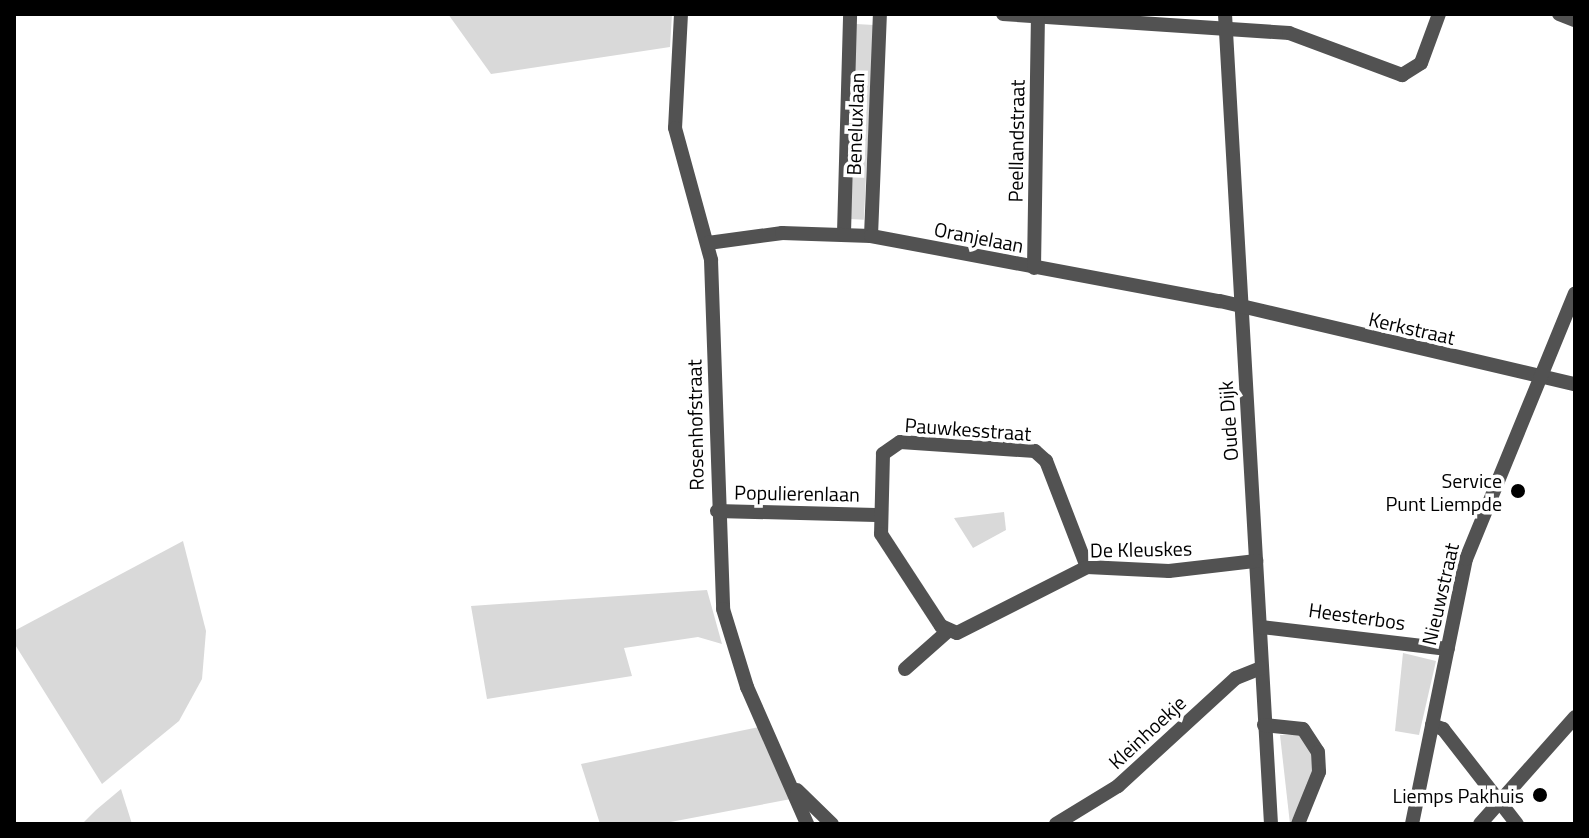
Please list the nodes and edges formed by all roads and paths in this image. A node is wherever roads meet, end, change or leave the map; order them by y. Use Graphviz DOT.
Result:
graph roads {
  1 [pos="681,14"];
  2 [pos="850,14"];
  3 [pos="880,14"];
  4 [pos="1003,14"];
  5 [pos="1439,14"];
  6 [pos="1559,14"];
  7 [pos="1038,16"];
  8 [pos="1225,19"];
  9 [pos="1575,20"];
  10 [pos="844,233"];
  11 [pos="871,236"];
  12 [pos="708,243"];
  13 [pos="1034,268"];
  14 [pos="1575,293"];
  15 [pos="1240,307"];
  16 [pos="1538,376"];
  17 [pos="1575,384"];
  18 [pos="717,511"];
  19 [pos="876,515"];
  20 [pos="1256,561"];
  21 [pos="1087,567"];
  22 [pos="1261,627"];
  23 [pos="948,631"];
  24 [pos="1448,649"];
  25 [pos="1261,668"];
  26 [pos="905,669"];
  27 [pos="1575,717"];
  28 [pos="1264,725"];
  29 [pos="1432,725"];
  30 [pos="794,786"];
  31 [pos="1500,800"];
  32 [pos="807,824"];
  33 [pos="832,824"];
  34 [pos="1056,824"];
  35 [pos="1271,824"];
  36 [pos="1298,824"];
  37 [pos="1412,824"];
  38 [pos="1480,824"];
  39 [pos="1517,824"];
  1 -- 12 [label="street, Rosenhofstraat"];
  2 -- 10 [label="street, Beneluxlaan"];
  3 -- 11 [label="street, Beneluxlaan"];
  4 -- 7 [label="street"];
  5 -- 8 [label="street"];
  6 -- 9 [label="street"];
  7 -- 8 [label="street"];
  7 -- 13 [label="street, Peellandstraat"];
  8 -- 15 [label="street, Oude Dijk"];
  10 -- 11 [label="street, Oranjelaan"];
  10 -- 12 [label="street, Oranjelaan"];
  11 -- 13 [label="street, Oranjelaan"];
  12 -- 18 [label="street, Rosenhofstraat"];
  13 -- 15 [label="street, Oranjelaan"];
  14 -- 16 [label="street, Nieuwstraat"];
  15 -- 16 [label="street, Kerkstraat"];
  15 -- 20 [label="street, Oude Dijk"];
  16 -- 17 [label="street, Kerkstraat"];
  16 -- 24 [label="street, Nieuwstraat"];
  18 -- 19 [label="street, Populierenlaan"];
  18 -- 30 [label="street, Rosenhofstraat"];
  19 -- 21 [label="street, Pauwkesstraat"];
  19 -- 23 [label="street"];
  20 -- 21 [label="street, De Kleuskes"];
  20 -- 22 [label="street, Oude Dijk"];
  21 -- 23 [label="street, De Kleuskes"];
  22 -- 24 [label="street, Heesterbos"];
  22 -- 25 [label="street, Oude Dijk"];
  23 -- 26 [label="street, De Kleuskes"];
  24 -- 29 [label="street, Nieuwstraat"];
  25 -- 28 [label="street, Oude Dijk"];
  25 -- 34 [label="street, Kleinhoekje"];
  27 -- 31 [label="street"];
  28 -- 35 [label="street, Oude Dijk"];
  28 -- 36 [label="street"];
  29 -- 31 [label="street"];
  29 -- 37 [label="street, Nieuwstraat"];
  30 -- 32 [label="street, Rosenhofstraat"];
  30 -- 33 [label="street"];
  31 -- 38 [label="street"];
  31 -- 39 [label="street"];
}
